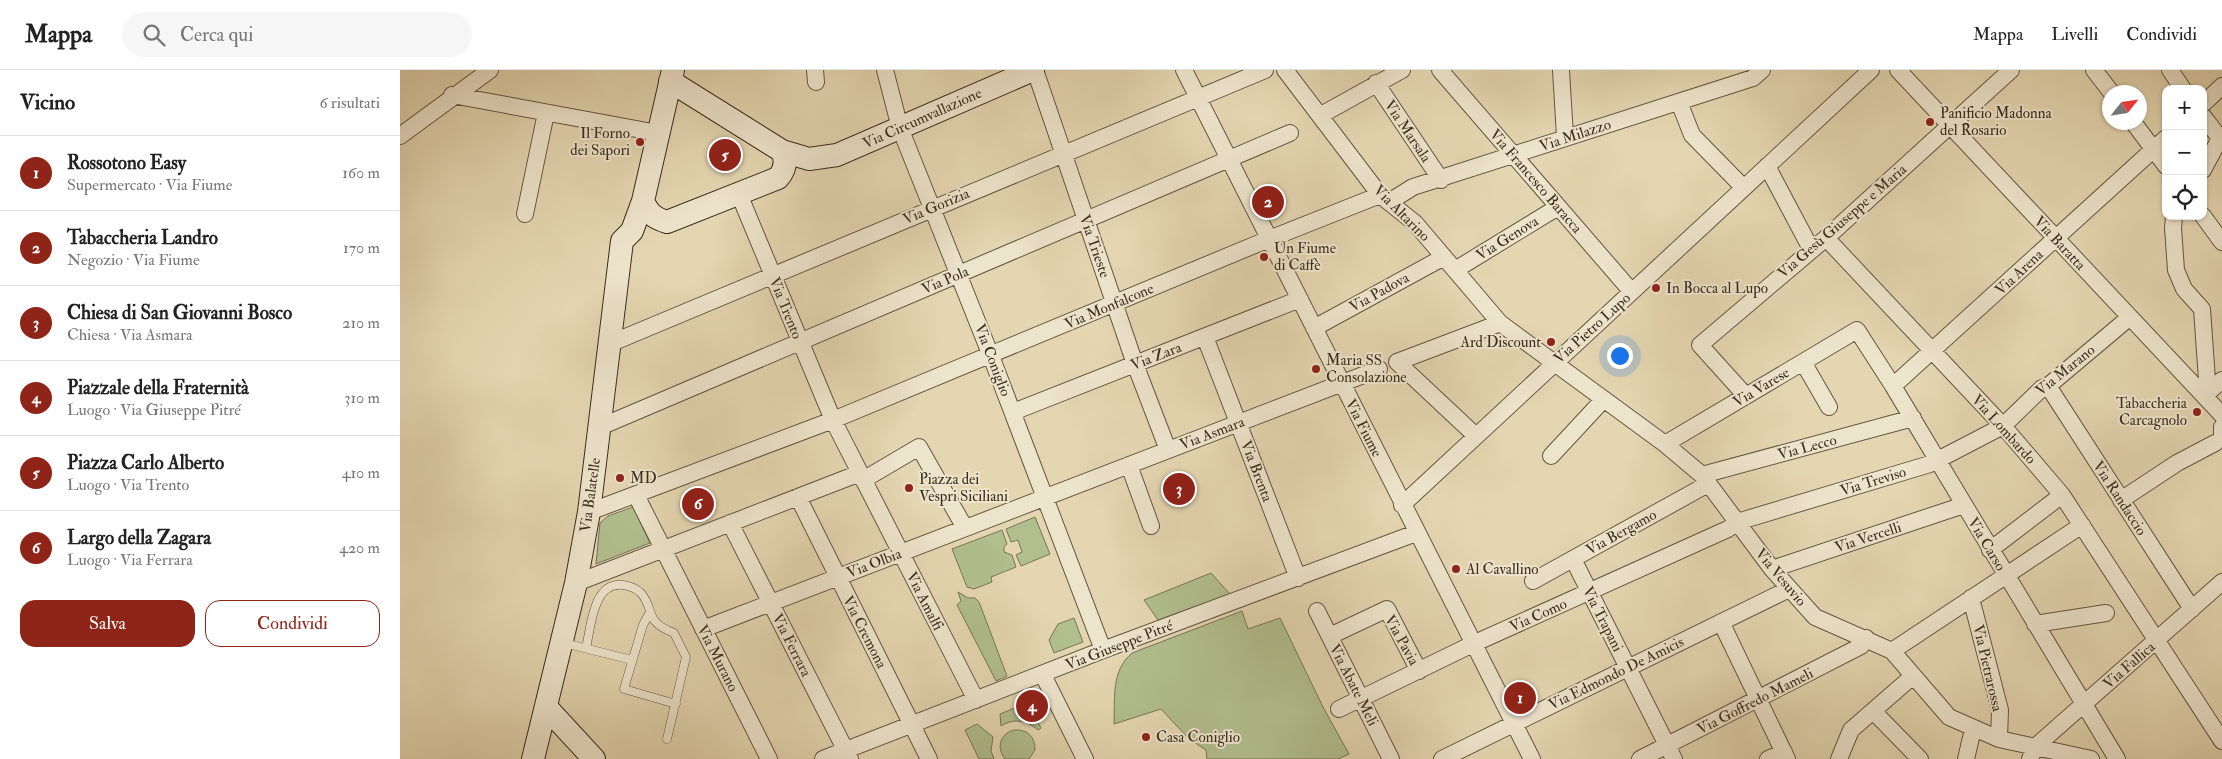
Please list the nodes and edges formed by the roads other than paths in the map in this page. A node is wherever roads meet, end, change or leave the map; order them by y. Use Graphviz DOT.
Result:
graph roads {
  1 [pos="490,70"];
  2 [pos="885,70"];
  3 [pos="1184,70"];
  4 [pos="1265,70"];
  5 [pos="1285,70"];
  6 [pos="1402,70"];
  7 [pos="1440,70"];
  8 [pos="1561,70"];
  9 [pos="1762,70"];
  10 [pos="1871,70"];
  11 [pos="1898,70"];
  12 [pos="2010,70"];
  13 [pos="2094,70"];
  14 [pos="2170,70"];
  15 [pos="1030,71"];
  16 [pos="672,76"];
  17 [pos="1376,83"];
  18 [pos="2106,85"];
  19 [pos="2180,85"];
  20 [pos="2222,86"];
  21 [pos="452,96"];
  22 [pos="1198,98"];
  23 [pos="2207,100"];
  24 [pos="1679,102"];
  25 [pos="546,113"];
  26 [pos="1321,115"];
  27 [pos="2207,121"];
  28 [pos="1950,125"];
  29 [pos="900,128"];
  30 [pos="2140,130"];
  31 [pos="653,133"];
  32 [pos="1290,133"];
  33 [pos="400,136"];
  34 [pos="1565,137"];
  35 [pos="2221,139"];
  36 [pos="2162,141"];
  37 [pos="2153,149"];
  38 [pos="782,151"];
  39 [pos="1064,153"];
  40 [pos="1514,155"];
  41 [pos="1229,160"];
  42 [pos="2162,161"];
  43 [pos="2207,163"];
  44 [pos="1767,166"];
  45 [pos="1441,180"];
  46 [pos="1744,188"];
  47 [pos="740,198"];
  48 [pos="1385,199"];
  49 [pos="643,201"];
  50 [pos="1558,207"];
  51 [pos="933,208"];
  52 [pos="525,214"];
  53 [pos="1086,220"];
  54 [pos="2174,220"];
  55 [pos="2206,220"];
  56 [pos="667,222"];
  57 [pos="632,230"];
  58 [pos="1826,238"];
  59 [pos="2056,238"];
  60 [pos="1269,239"];
  61 [pos="2222,242"];
  62 [pos="1811,249"];
  63 [pos="1444,257"];
  64 [pos="1455,270"];
  65 [pos="772,274"];
  66 [pos="959,274"];
  67 [pos="1632,292"];
  68 [pos="1300,300"];
  69 [pos="1115,304"];
  70 [pos="2130,317"];
  71 [pos="1500,322"];
  72 [pos="1314,328"];
  73 [pos="1857,330"];
  74 [pos="1205,336"];
  75 [pos="800,341"];
  76 [pos="609,344"];
  77 [pos="1932,352"];
  78 [pos="991,356"];
  79 [pos="1554,362"];
  80 [pos="1803,362"];
  81 [pos="1135,364"];
  82 [pos="1379,369"];
  83 [pos="1341,383"];
  84 [pos="2211,385"];
  85 [pos="1894,386"];
  86 [pos="2048,386"];
  87 [pos="1746,396"];
  88 [pos="1604,399"];
  89 [pos="1829,407"];
  90 [pos="1013,412"];
  91 [pos="2222,415"];
  92 [pos="834,418"];
  93 [pos="1912,418"];
  94 [pos="1238,423"];
  95 [pos="2003,426"];
  96 [pos="600,427"];
  97 [pos="2222,427"];
  98 [pos="1476,436"];
  99 [pos="2219,440"];
  100 [pos="1665,444"];
  101 [pos="1168,450"];
  102 [pos="1551,456"];
  103 [pos="1937,459"];
  104 [pos="1128,465"];
  105 [pos="862,476"];
  106 [pos="1705,480"];
  107 [pos="636,495"];
  108 [pos="2062,495"];
  109 [pos="1045,498"];
  110 [pos="2121,500"];
  111 [pos="800,501"];
  112 [pos="1402,504"];
  113 [pos="1964,505"];
  114 [pos="588,512"];
  115 [pos="1737,522"];
  116 [pos="2082,525"];
  117 [pos="1151,526"];
  118 [pos="733,528"];
  119 [pos="965,528"];
  120 [pos="1416,533"];
  121 [pos="1990,550"];
  122 [pos="901,553"];
  123 [pos="665,554"];
  124 [pos="1573,559"];
  125 [pos="1772,569"];
  126 [pos="2006,575"];
  127 [pos="838,577"];
  128 [pos="1298,578"];
  129 [pos="1533,581"];
  130 [pos="2222,582"];
  131 [pos="576,583"];
  132 [pos="1789,589"];
  133 [pos="1590,591"];
  134 [pos="1971,598"];
  135 [pos="771,603"];
  136 [pos="2192,609"];
  137 [pos="1317,611"];
  138 [pos="2106,613"];
  139 [pos="650,614"];
  140 [pos="1721,622"];
  141 [pos="2035,624"];
  142 [pos="703,629"];
  143 [pos="1330,636"];
  144 [pos="1866,638"];
  145 [pos="2156,641"];
  146 [pos="562,642"];
  147 [pos="1475,643"];
  148 [pos="586,648"];
  149 [pos="1103,650"];
  150 [pos="1892,651"];
  151 [pos="632,660"];
  152 [pos="1628,668"];
  153 [pos="1419,671"];
  154 [pos="1042,675"];
  155 [pos="1913,676"];
  156 [pos="1361,699"];
  157 [pos="976,700"];
  158 [pos="1758,700"];
  159 [pos="676,704"];
  160 [pos="2084,704"];
  161 [pos="546,707"];
  162 [pos="1339,709"];
  163 [pos="1873,711"];
  164 [pos="1514,723"];
  165 [pos="912,724"];
  166 [pos="1973,730"];
  167 [pos="667,739"];
  168 [pos="1999,739"];
  169 [pos="2222,741"];
  170 [pos="1671,752"];
  171 [pos="2033,753"];
  172 [pos="847,754"];
  173 [pos="1785,755"];
  174 [pos="1842,758"];
  175 [pos="533,759"];
  176 [pos="594,759"];
  177 [pos="769,759"];
  178 [pos="823,759"];
  179 [pos="929,759"];
  180 [pos="1085,759"];
  181 [pos="1392,759"];
  182 [pos="1442,759"];
  183 [pos="1532,759"];
  184 [pos="1640,759"];
  185 [pos="1768,759"];
  186 [pos="1920,759"];
  187 [pos="1966,759"];
  188 [pos="2092,759"];
  189 [pos="2117,759"];
  1 -- 21 [label="street"];
  2 -- 29 [label="street, Via Coniglio"];
  3 -- 22 [label="street, Via Fiume"];
  4 -- 22 [label="street, Via Gorizia"];
  5 -- 26 [label="street, Via Altarino"];
  6 -- 17 [label="street"];
  7 -- 40 [label="street, Via Francesco Baracca"];
  8 -- 34 [label="street"];
  9 -- 24 [label="street, Via Milazzo"];
  10 -- 44 [label="street, Via Pietro Lupo"];
  11 -- 28 [label="street, Via Baratta"];
  12 -- 28 [label="street, Via Gesù Giuseppe e Maria"];
  13 -- 18 [label="street"];
  14 -- 19 [label="street"];
  15 -- 29 [label="street, Via Circumvallazione"];
  15 -- 39 [label="street, Via Trieste"];
  16 -- 31 [label="street, Via Balatelle"];
  16 -- 38 [label="street"];
  17 -- 26 [label="street"];
  17 -- 45 [label="street, Via Marsala"];
  20 -- 23 [label="street"];
  21 -- 25 [label="street"];
  21 -- 33 [label="street"];
  22 -- 39 [label="street, Via Gorizia"];
  22 -- 41 [label="street, Via Fiume"];
  24 -- 34 [label="street, Via Milazzo"];
  24 -- 46 [label="street"];
  25 -- 31 [label="street"];
  25 -- 52 [label="street"];
  26 -- 48 [label="street, Via Altarino"];
  27 -- 35 [label="street"];
  28 -- 58 [label="street, Via Gesù Giuseppe e Maria"];
  28 -- 59 [label="street, Via Baratta"];
  29 -- 38 [label="street, Via Circumvallazione"];
  29 -- 51 [label="street, Via Coniglio"];
  30 -- 37 [label="street"];
  31 -- 49 [label="street, Via Balatelle"];
  32 -- 41 [label="street, Via Pola"];
  34 -- 40 [label="street, Via Milazzo"];
  35 -- 43 [label="street"];
  36 -- 37 [label="street, Via Arena"];
  37 -- 42 [label="street"];
  37 -- 59 [label="street, Via Arena"];
  38 -- 47 [label="street"];
  39 -- 51 [label="street, Via Gorizia"];
  39 -- 53 [label="street, Via Trieste"];
  40 -- 45 [label="street, Via Milazzo"];
  40 -- 50 [label="street, Via Francesco Baracca"];
  41 -- 53 [label="street, Via Pola"];
  41 -- 60 [label="street, Via Fiume"];
  44 -- 46 [label="street, Via Pietro Lupo"];
  44 -- 62 [label="street"];
  45 -- 48 [label="street, Via Milazzo"];
  46 -- 67 [label="street, Via Pietro Lupo"];
  47 -- 56 [label="street"];
  47 -- 65 [label="street, Via Trento"];
  48 -- 60 [label="street, Via Monfalcone"];
  48 -- 63 [label="street, Via Altarino"];
  49 -- 56 [label="street"];
  49 -- 57 [label="street, Via Balatelle"];
  50 -- 64 [label="street, Via Genova"];
  50 -- 67 [label="street, Via Francesco Baracca"];
  51 -- 65 [label="street, Via Gorizia"];
  51 -- 66 [label="street, Via Coniglio"];
  53 -- 66 [label="street, Via Pola"];
  53 -- 69 [label="street, Via Trieste"];
  54 -- 84 [label="street"];
  55 -- 61 [label="street"];
  56 -- 57 [label="street"];
  57 -- 76 [label="street, Via Balatelle"];
  58 -- 62 [label="street, Via Gesù Giuseppe e Maria"];
  58 -- 77 [label="street, Via Lombardo"];
  59 -- 70 [label="street, Via Baratta"];
  59 -- 77 [label="street, Via Arena"];
  60 -- 68 [label="street, Via Fiume"];
  60 -- 69 [label="street, Via Monfalcone"];
  62 -- 87 [label="street, Via Gesù Giuseppe e Maria"];
  63 -- 64 [label="street, Via Altarino"];
  63 -- 72 [label="street, Via Padova"];
  64 -- 71 [label="street, Via Altarino"];
  65 -- 75 [label="street, Via Trento"];
  65 -- 76 [label="street, Via Gorizia"];
  66 -- 75 [label="street, Via Pola"];
  66 -- 78 [label="street, Via Coniglio"];
  67 -- 79 [label="street, Via Pietro Lupo"];
  68 -- 72 [label="street, Via Fiume"];
  68 -- 74 [label="street, Via Zara"];
  69 -- 78 [label="street, Via Monfalcone"];
  69 -- 81 [label="street, Via Trieste"];
  70 -- 84 [label="street, Via Baratta"];
  70 -- 86 [label="street, Via Marano"];
  71 -- 79 [label="street, Via Altarino"];
  71 -- 98 [label="street"];
  72 -- 83 [label="street, Via Fiume"];
  73 -- 80 [label="street, Via Varese"];
  73 -- 85 [label="street, Via Carso"];
  74 -- 81 [label="street, Via Zara"];
  74 -- 94 [label="street, Via Brenta"];
  75 -- 92 [label="street, Via Trento"];
  75 -- 96 [label="street, Via Pola"];
  76 -- 96 [label="street, Via Balatelle"];
  77 -- 85 [label="street, Via Arena"];
  77 -- 95 [label="street, Via Lombardo"];
  78 -- 90 [label="street, Via Coniglio"];
  78 -- 92 [label="street, Via Monfalcone"];
  79 -- 88 [label="street, Via Vesuvio"];
  79 -- 98 [label="street, Via Pietro Lupo"];
  80 -- 87 [label="street, Via Varese"];
  80 -- 89 [label="street"];
  81 -- 90 [label="street, Via Zara"];
  81 -- 101 [label="street, Via Trieste"];
  82 -- 83 [label="street, Via Asmara"];
  83 -- 94 [label="street, Via Asmara"];
  83 -- 112 [label="street, Via Fiume"];
  84 -- 91 [label="street, Via Baratta"];
  85 -- 93 [label="street, Via Carso"];
  86 -- 95 [label="street, Via Marano"];
  86 -- 110 [label="street, Via Randaccio"];
  87 -- 100 [label="street, Via Varese"];
  88 -- 100 [label="street, Via Vesuvio"];
  88 -- 102 [label="street"];
  90 -- 109 [label="street, Via Coniglio"];
  92 -- 105 [label="street, Via Trento"];
  92 -- 107 [label="street, Via Monfalcone"];
  93 -- 103 [label="street, Via Carso"];
  93 -- 106 [label="street, Via Lecco"];
  94 -- 101 [label="street, Via Asmara"];
  94 -- 128 [label="street, Via Brenta"];
  95 -- 103 [label="street, Via Treviso"];
  95 -- 108 [label="street, Via Lombardo"];
  96 -- 114 [label="street, Via Balatelle"];
  97 -- 99 [label="street"];
  98 -- 112 [label="street, Via Pietro Lupo"];
  99 -- 110 [label="street"];
  100 -- 106 [label="street, Via Vesuvio"];
  101 -- 104 [label="street, Via Asmara"];
  103 -- 113 [label="street, Via Carso"];
  103 -- 115 [label="street, Via Treviso"];
  104 -- 109 [label="street, Via Asmara"];
  104 -- 117 [label="street"];
  105 -- 111 [label="street"];
  105 -- 119 [label="street"];
  105 -- 122 [label="street, Via Amalfi"];
  106 -- 115 [label="street, Via Vesuvio"];
  106 -- 124 [label="street, Via Bergamo"];
  107 -- 114 [label="street, Via Monfalcone"];
  107 -- 123 [label="street, Via Murano"];
  108 -- 116 [label="street, Via Lombardo"];
  108 -- 121 [label="street"];
  109 -- 119 [label="street, Via Olbia"];
  109 -- 149 [label="street, Via Coniglio"];
  110 -- 136 [label="street, Via Randaccio"];
  111 -- 118 [label="street"];
  111 -- 127 [label="street, Via Cremona"];
  112 -- 120 [label="street, Via Fiume"];
  113 -- 121 [label="street, Via Carso"];
  113 -- 125 [label="street, Via Vercelli"];
  114 -- 131 [label="street, Via Balatelle"];
  115 -- 125 [label="street, Via Vesuvio"];
  115 -- 133 [label="street, Via Como"];
  116 -- 126 [label="street"];
  116 -- 145 [label="street, Via Lombardo"];
  118 -- 123 [label="street"];
  118 -- 135 [label="street, Via Ferrara"];
  119 -- 122 [label="street, Via Olbia"];
  120 -- 128 [label="street, Via Giuseppe Pitré"];
  120 -- 147 [label="street, Via Fiume"];
  121 -- 126 [label="street, Via Carso"];
  122 -- 127 [label="street, Via Olbia"];
  122 -- 157 [label="street, Via Amalfi"];
  123 -- 131 [label="street"];
  123 -- 142 [label="street, Via Murano"];
  124 -- 129 [label="street, Via Bergamo"];
  124 -- 133 [label="street, Via Trapani"];
  125 -- 132 [label="street, Via Vesuvio"];
  126 -- 134 [label="street"];
  126 -- 141 [label="street, Via Carso"];
  127 -- 135 [label="street, Via Olbia"];
  127 -- 165 [label="street, Via Cremona"];
  128 -- 149 [label="street, Via Giuseppe Pitré"];
  130 -- 136 [label="street, Via Fallica"];
  131 -- 146 [label="street, Via Balatelle"];
  132 -- 140 [label="street, Via Edmondo De Amicis"];
  132 -- 144 [label="street, Via Vesuvio"];
  133 -- 147 [label="street, Via Como"];
  133 -- 152 [label="street, Via Trapani"];
  134 -- 150 [label="street"];
  134 -- 168 [label="street, Via Pietrarossa"];
  135 -- 142 [label="street, Via Olbia"];
  135 -- 172 [label="street, Via Ferrara"];
  136 -- 145 [label="street, Via Fallica"];
  137 -- 143 [label="street, Via Abate Meli"];
  138 -- 141 [label="street"];
  139 -- 148 [label="lane"];
  139 -- 151 [label="lane"];
  139 -- 159 [label="lane"];
  140 -- 152 [label="street, Via Edmondo De Amicis"];
  140 -- 158 [label="street"];
  141 -- 160 [label="street, Via Carso"];
  142 -- 177 [label="street, Via Murano"];
  143 -- 153 [label="street, Via Pavia"];
  143 -- 156 [label="street, Via Abate Meli"];
  144 -- 150 [label="street, Via Vesuvio"];
  144 -- 158 [label="street, Via Goffredo Mameli"];
  145 -- 160 [label="street, Via Fallica"];
  145 -- 169 [label="street, Via Lombardo"];
  146 -- 148 [label="lane"];
  146 -- 161 [label="street, Via Balatelle"];
  147 -- 153 [label="street, Via Como"];
  147 -- 164 [label="street, Via Fiume"];
  148 -- 151 [label="lane"];
  149 -- 154 [label="street, Via Giuseppe Pitré"];
  150 -- 155 [label="street, Via Vesuvio"];
  151 -- 159 [label="lane"];
  152 -- 164 [label="street, Via Edmondo De Amicis"];
  152 -- 170 [label="street, Via Trapani"];
  153 -- 156 [label="street, Via Como"];
  154 -- 157 [label="street, Via Giuseppe Pitré"];
  154 -- 180 [label="street"];
  155 -- 163 [label="street"];
  155 -- 166 [label="street, Via Vesuvio"];
  156 -- 162 [label="street, Via Como"];
  156 -- 181 [label="street, Via Abate Meli"];
  157 -- 165 [label="street, Via Giuseppe Pitré"];
  158 -- 170 [label="street, Via Goffredo Mameli"];
  158 -- 173 [label="street"];
  159 -- 167 [label="lane"];
  160 -- 171 [label="street, Via Fallica"];
  160 -- 189 [label="street, Via Carso"];
  161 -- 175 [label="street, Via Balatelle"];
  161 -- 176 [label="street"];
  163 -- 174 [label="street"];
  163 -- 186 [label="street"];
  164 -- 182 [label="street, Via Edmondo De Amicis"];
  164 -- 183 [label="street, Via Fiume"];
  165 -- 172 [label="street, Via Giuseppe Pitré"];
  165 -- 179 [label="street, Via Cremona"];
  166 -- 168 [label="street, Via Vesuvio"];
  166 -- 187 [label="street"];
  168 -- 171 [label="street, Via Vesuvio"];
  170 -- 184 [label="street, Via Goffredo Mameli"];
  171 -- 188 [label="street, Via Vesuvio"];
  172 -- 178 [label="street, Via Giuseppe Pitré"];
  173 -- 185 [label="street"];
}
